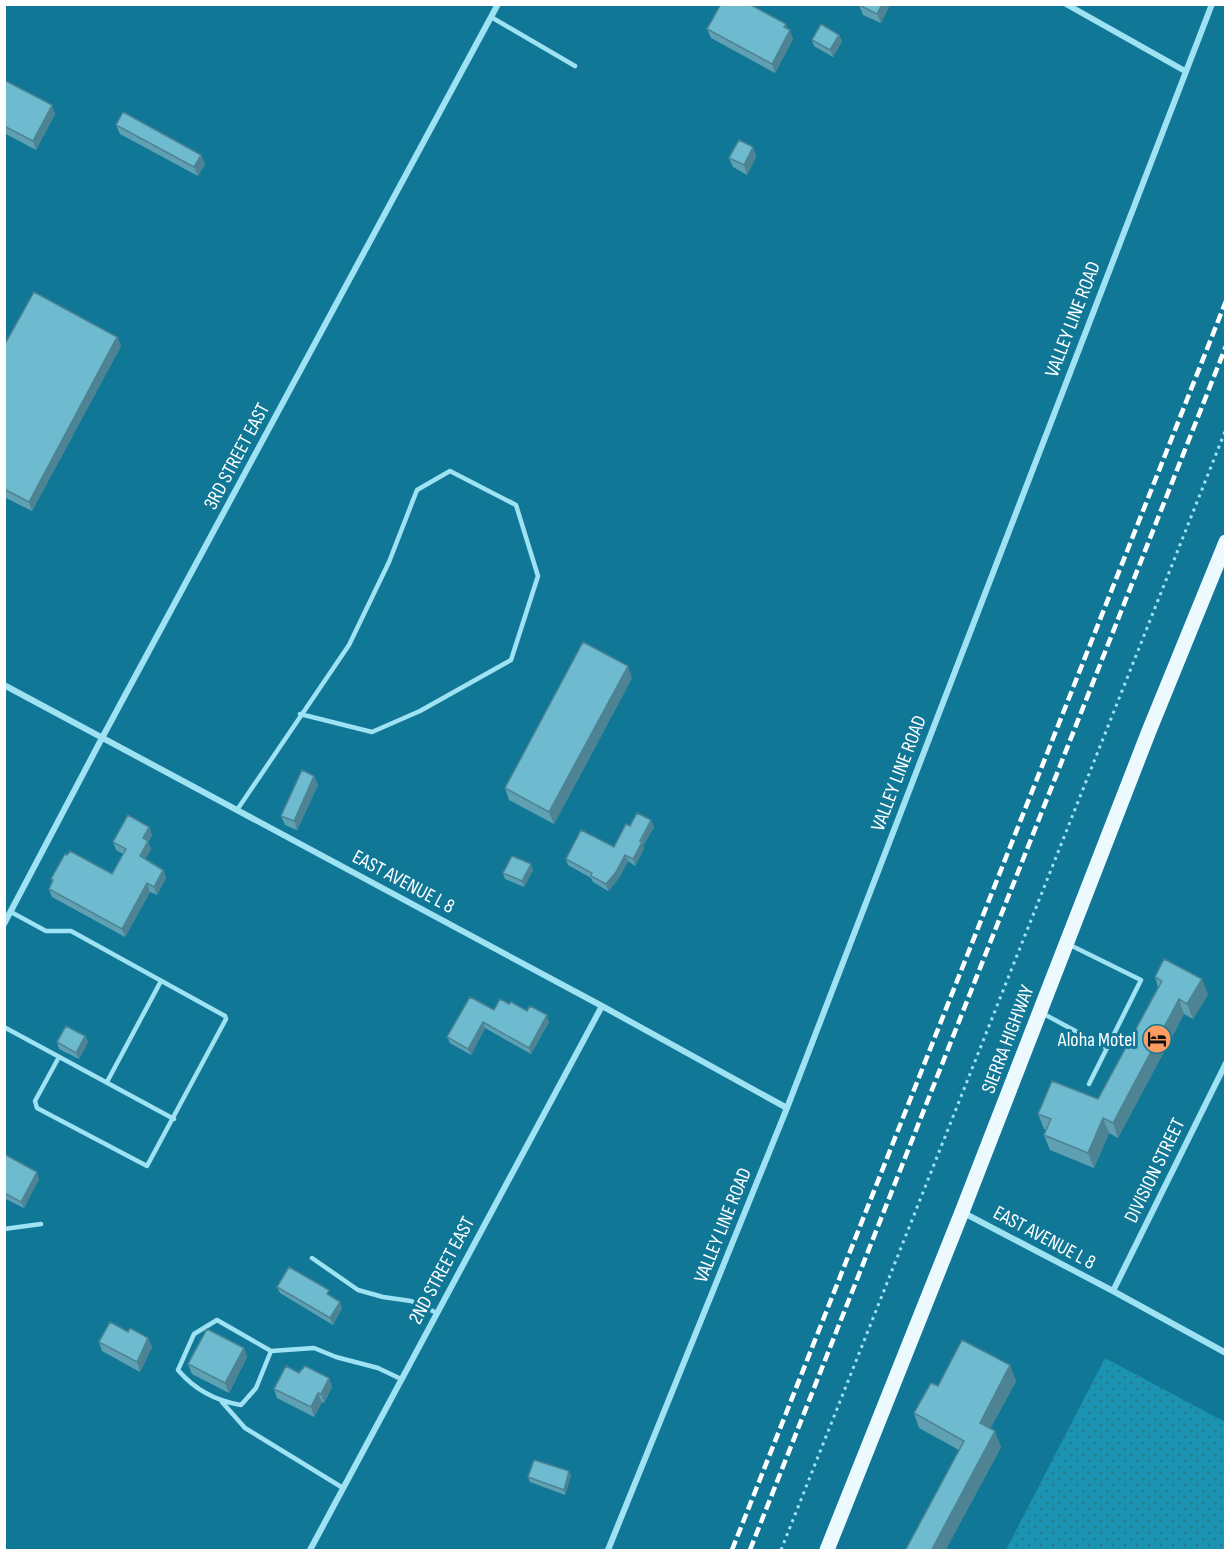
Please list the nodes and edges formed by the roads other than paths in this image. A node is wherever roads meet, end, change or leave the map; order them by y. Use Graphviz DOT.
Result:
graph roads {
  1 [pos="498,4"];
  2 [pos="1066,4"];
  3 [pos="1212,4"];
  4 [pos="491,17"];
  5 [pos="575,66"];
  6 [pos="1185,71"];
  7 [pos="1226,542"];
  8 [pos="4,686"];
  9 [pos="300,714"];
  10 [pos="102,738"];
  11 [pos="237,810"];
  12 [pos="11,912"];
  13 [pos="4,924"];
  14 [pos="1066,943"];
  15 [pos="161,981"];
  16 [pos="602,1006"];
  17 [pos="1040,1012"];
  18 [pos="4,1027"];
  19 [pos="1107,1048"];
  20 [pos="59,1057"];
  21 [pos="1226,1063"];
  22 [pos="107,1082"];
  23 [pos="1089,1084"];
  24 [pos="787,1108"];
  25 [pos="174,1119"];
  26 [pos="962,1212"];
  27 [pos="41,1224"];
  28 [pos="4,1229"];
  29 [pos="312,1258"];
  30 [pos="1113,1291"];
  31 [pos="437,1313"];
  32 [pos="271,1352"];
  33 [pos="1226,1353"];
  34 [pos="401,1379"];
  35 [pos="222,1402"];
  36 [pos="343,1488"];
  37 [pos="310,1551"];
  38 [pos="608,1551"];
  39 [pos="826,1551"];
  1 -- 4 [label="street, 3RD STREET EAST"];
  2 -- 6 [label="street"];
  3 -- 6 [label="street, VALLEY LINE ROAD"];
  4 -- 5 [label="lane"];
  4 -- 10 [label="street, 3RD STREET EAST"];
  6 -- 24 [label="street, VALLEY LINE ROAD"];
  7 -- 14 [label="main road, SIERRA HIGHWAY"];
  8 -- 10 [label="street, EAST AVENUE L 8"];
  9 -- 9 [label="lane"];
  9 -- 11 [label="lane"];
  10 -- 11 [label="street, EAST AVENUE L 8"];
  10 -- 12 [label="street, 3RD STREET EAST"];
  11 -- 16 [label="street, EAST AVENUE L 8"];
  12 -- 13 [label="street, 3RD STREET EAST"];
  12 -- 15 [label="lane"];
  14 -- 17 [label="main road, SIERRA HIGHWAY"];
  14 -- 19 [label="lane"];
  15 -- 22 [label="lane"];
  15 -- 25 [label="lane"];
  16 -- 24 [label="street, EAST AVENUE L 8"];
  16 -- 31 [label="street, 2ND STREET EAST"];
  17 -- 19 [label="lane"];
  17 -- 26 [label="main road, SIERRA HIGHWAY"];
  18 -- 20 [label="lane"];
  19 -- 23 [label="lane"];
  20 -- 22 [label="lane"];
  20 -- 25 [label="lane"];
  21 -- 30 [label="street, DIVISION STREET"];
  22 -- 25 [label="lane"];
  24 -- 38 [label="street, VALLEY LINE ROAD"];
  26 -- 30 [label="street, EAST AVENUE L 8"];
  26 -- 39 [label="main road, SIERRA HIGHWAY"];
  27 -- 28 [label="lane"];
  29 -- 31 [label="lane"];
  30 -- 33 [label="street, EAST AVENUE L 8"];
  31 -- 34 [label="street, 2ND STREET EAST"];
  32 -- 34 [label="lane"];
  32 -- 35 [label="lane"];
  32 -- 35 [label="lane"];
  34 -- 36 [label="street, 2ND STREET EAST"];
  35 -- 36 [label="lane"];
  36 -- 37 [label="street, 2ND STREET EAST"];
}
